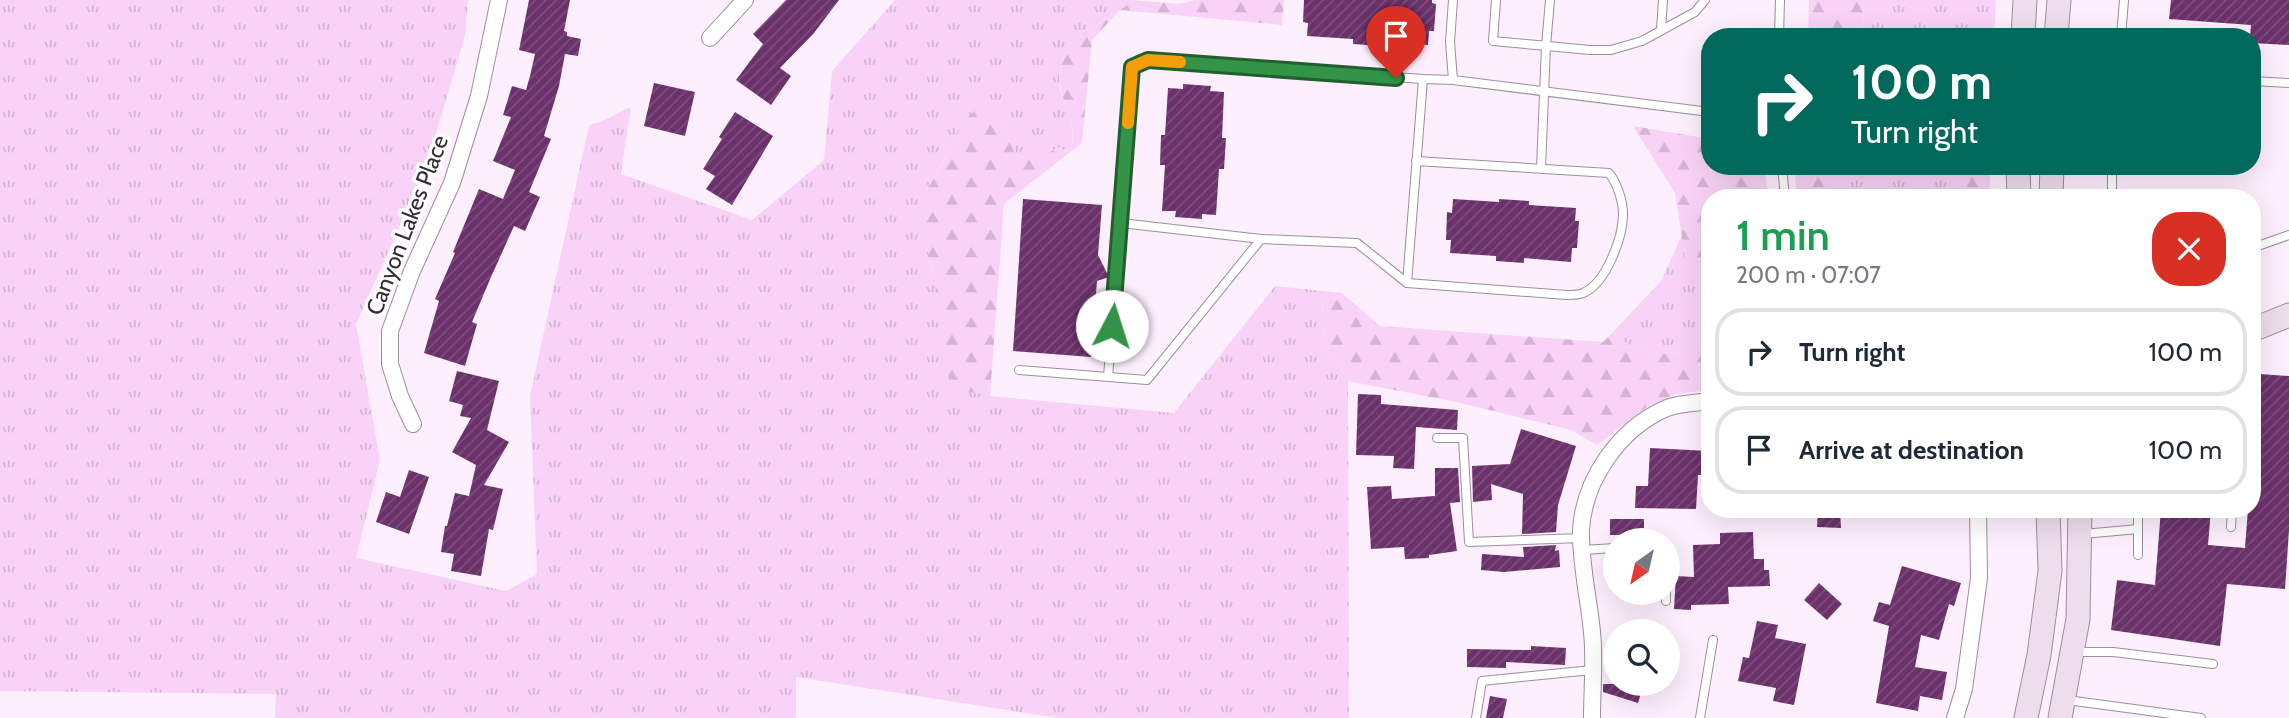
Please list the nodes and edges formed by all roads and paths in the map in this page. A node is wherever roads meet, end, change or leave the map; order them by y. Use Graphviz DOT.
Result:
graph roads {
  1 [pos="499,0"];
  2 [pos="745,0"];
  3 [pos="1453,0"];
  4 [pos="1496,0"];
  5 [pos="1550,0"];
  6 [pos="1663,0"];
  7 [pos="1705,0"];
  8 [pos="1780,0"];
  9 [pos="2025,0"];
  10 [pos="2059,0"];
  11 [pos="2124,0"];
  12 [pos="1779,28"];
  13 [pos="2023,28"];
  14 [pos="2057,28"];
  15 [pos="2122,28"];
  16 [pos="1661,30"];
  17 [pos="710,38"];
  18 [pos="1546,46"];
  19 [pos="1423,79"];
  20 [pos="1454,80"];
  21 [pos="2261,81"];
  22 [pos="2289,83"];
  23 [pos="1546,91"];
  24 [pos="1701,111"];
  25 [pos="1416,160"];
  26 [pos="1541,168"];
  27 [pos="1121,223"];
  28 [pos="2289,235"];
  29 [pos="1261,239"];
  30 [pos="2261,245"];
  31 [pos="1407,283"];
  32 [pos="2289,315"];
  33 [pos="2261,326"];
  34 [pos="1019,370"];
  35 [pos="1108,377"];
  36 [pos="1701,402"];
  37 [pos="413,424"];
  38 [pos="1437,438"];
  39 [pos="1978,518"];
  40 [pos="2048,518"];
  41 [pos="2080,518"];
  42 [pos="2138,518"];
  43 [pos="2232,518"];
  44 [pos="2231,527"];
  45 [pos="2138,529"];
  46 [pos="2080,534"];
  47 [pos="1582,544"];
  48 [pos="1603,547"];
  49 [pos="2138,555"];
  50 [pos="1713,640"];
  51 [pos="2073,652"];
  52 [pos="2214,664"];
  53 [pos="1592,670"];
  54 [pos="2062,709"];
  55 [pos="1476,718"];
  56 [pos="1592,718"];
  57 [pos="1700,718"];
  58 [pos="1955,718"];
  59 [pos="2026,718"];
  60 [pos="2201,718"];
  1 -- 37 [label="street, Canyon Lakes Place"];
  2 -- 17 [label="street"];
  3 -- 20 [label="lane"];
  4 -- 18 [label="lane"];
  5 -- 18 [label="lane"];
  6 -- 16 [label="lane"];
  7 -- 16 [label="lane"];
  8 -- 12 [label="lane"];
  9 -- 13 [label="main road"];
  10 -- 14 [label="main road"];
  11 -- 15 [label="lane"];
  16 -- 18 [label="lane"];
  18 -- 23 [label="lane"];
  19 -- 20 [label="lane"];
  19 -- 25 [label="lane"];
  19 -- 27 [label="lane"];
  20 -- 23 [label="lane"];
  21 -- 22 [label="lane"];
  23 -- 24 [label="lane"];
  23 -- 26 [label="lane"];
  25 -- 26 [label="lane"];
  25 -- 31 [label="lane"];
  26 -- 31 [label="lane"];
  27 -- 29 [label="lane"];
  27 -- 35 [label="lane"];
  28 -- 30 [label="lane"];
  29 -- 31 [label="lane"];
  29 -- 35 [label="lane"];
  32 -- 33 [label="main road"];
  34 -- 35 [label="lane"];
  36 -- 47 [label="street"];
  38 -- 47 [label="lane"];
  39 -- 58 [label="street"];
  40 -- 59 [label="main road"];
  41 -- 46 [label="main road"];
  42 -- 45 [label="lane"];
  43 -- 44 [label="lane"];
  45 -- 46 [label="lane"];
  45 -- 49 [label="lane"];
  46 -- 51 [label="main road"];
  47 -- 48 [label="lane"];
  47 -- 53 [label="street"];
  50 -- 57 [label="lane"];
  51 -- 52 [label="lane"];
  51 -- 54 [label="main road"];
  53 -- 55 [label="lane"];
  53 -- 56 [label="street"];
  54 -- 60 [label="lane"];
}
